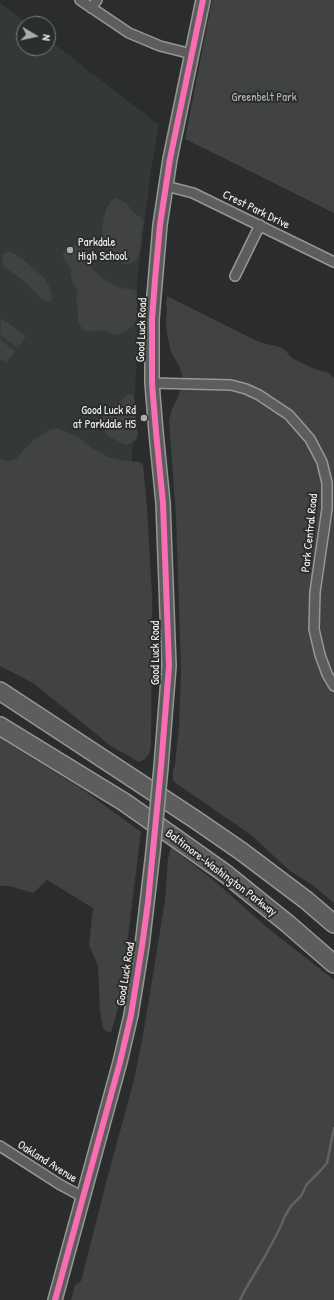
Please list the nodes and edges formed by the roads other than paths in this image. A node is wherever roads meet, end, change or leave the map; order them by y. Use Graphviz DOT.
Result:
graph roads {
  1 [pos="80,0"];
  2 [pos="97,0"];
  3 [pos="203,0"];
  4 [pos="91,8"];
  5 [pos="192,54"];
  6 [pos="166,186"];
  7 [pos="260,225"];
  8 [pos="334,262"];
  9 [pos="235,276"];
  10 [pos="152,383"];
  11 [pos="334,686"];
  12 [pos="0,691"];
  13 [pos="0,726"];
  14 [pos="334,924"];
  15 [pos="334,964"];
  16 [pos="0,1146"];
  17 [pos="82,1197"];
  18 [pos="55,1300"];
  1 -- 4 [label="street"];
  2 -- 4 [label="street"];
  3 -- 5 [label="main road, Good Luck Road"];
  4 -- 5 [label="street"];
  5 -- 6 [label="main road, Good Luck Road"];
  6 -- 7 [label="street, Crest Park Drive"];
  6 -- 10 [label="main road, Good Luck Road"];
  7 -- 8 [label="street, Crest Park Drive"];
  7 -- 9 [label="street"];
  10 -- 11 [label="street, Park Central Road"];
  10 -- 17 [label="main road, Good Luck Road, bridge"];
  12 -- 14 [label="highway"];
  13 -- 15 [label="highway, Baltimore-Washington Parkway"];
  16 -- 17 [label="street, Oakland Avenue"];
  17 -- 18 [label="main road, Good Luck Road"];
}
